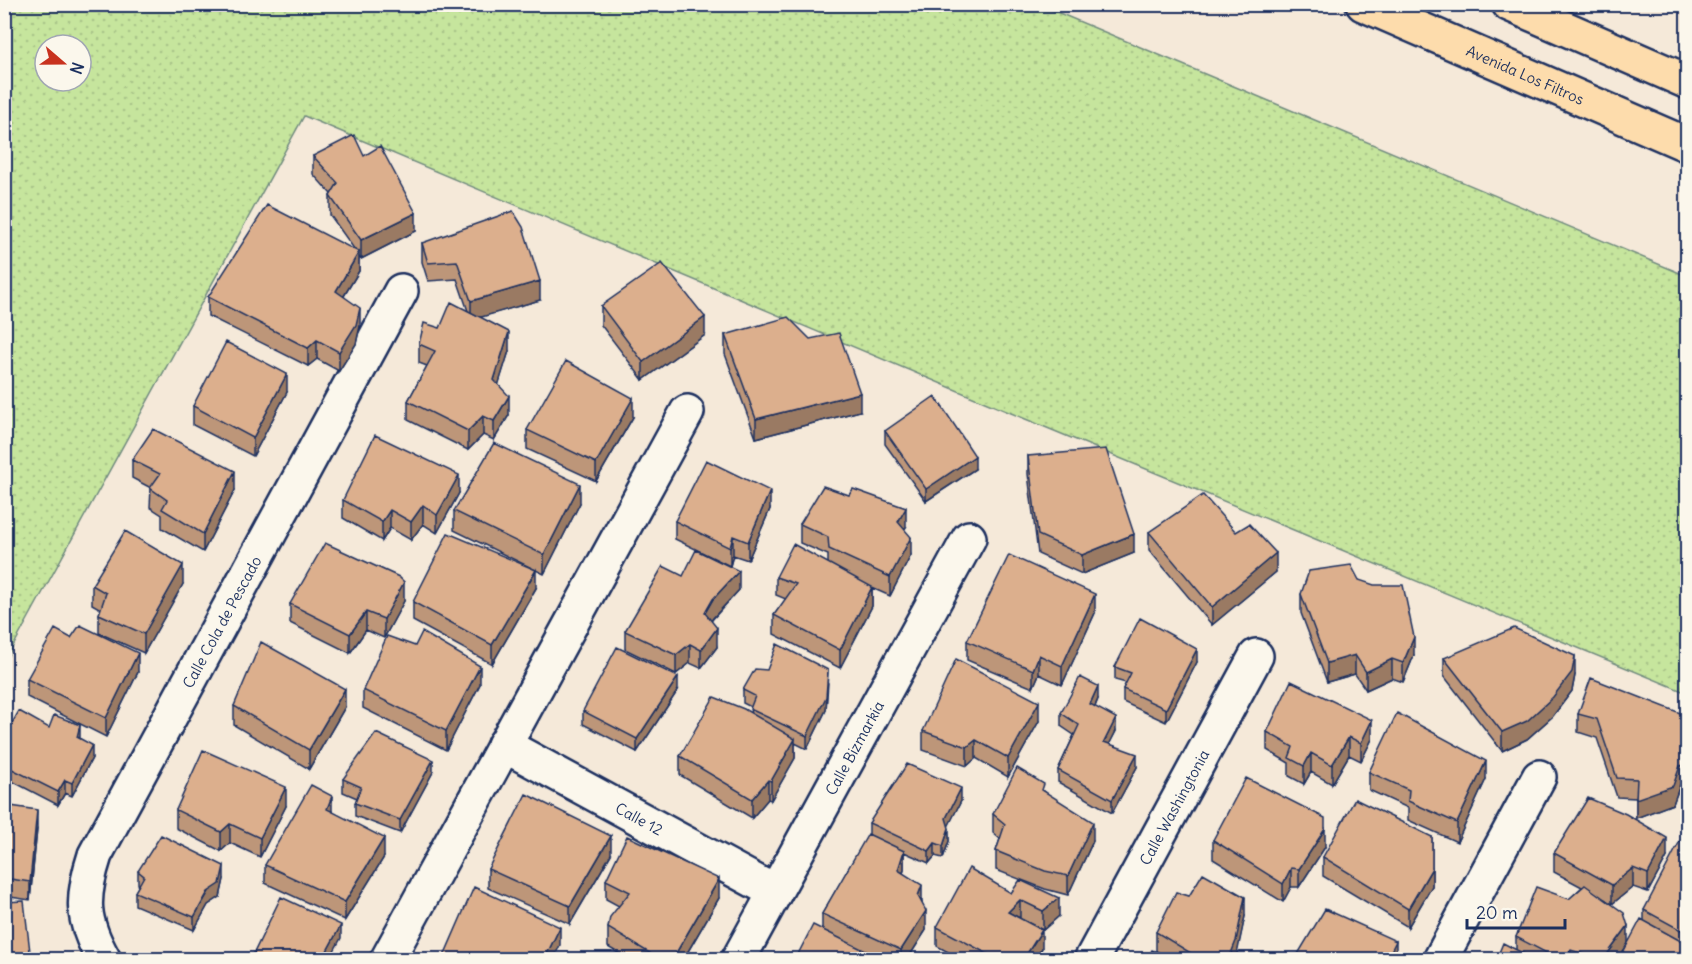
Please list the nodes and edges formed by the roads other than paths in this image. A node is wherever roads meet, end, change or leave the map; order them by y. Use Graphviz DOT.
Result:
graph roads {
  1 [pos="1363,4"];
  2 [pos="1509,4"];
  3 [pos="1688,82"];
  4 [pos="1688,145"];
  5 [pos="401,291"];
  6 [pos="687,412"];
  7 [pos="969,538"];
  8 [pos="1256,656"];
  9 [pos="504,746"];
  10 [pos="1539,777"];
  11 [pos="775,892"];
  12 [pos="104,960"];
  13 [pos="387,960"];
  14 [pos="738,960"];
  15 [pos="1091,960"];
  16 [pos="1440,960"];
  1 -- 4 [label="main road, Avenida Los Filtros"];
  2 -- 3 [label="main road"];
  5 -- 12 [label="street, Calle Cola de Pescado"];
  6 -- 9 [label="street"];
  7 -- 11 [label="street, Calle Bizmarkia"];
  8 -- 15 [label="street, Calle Washingtonia"];
  9 -- 11 [label="street, Calle 12"];
  9 -- 13 [label="street"];
  10 -- 16 [label="street"];
  11 -- 14 [label="street, Calle Bizmarkia"];
}
